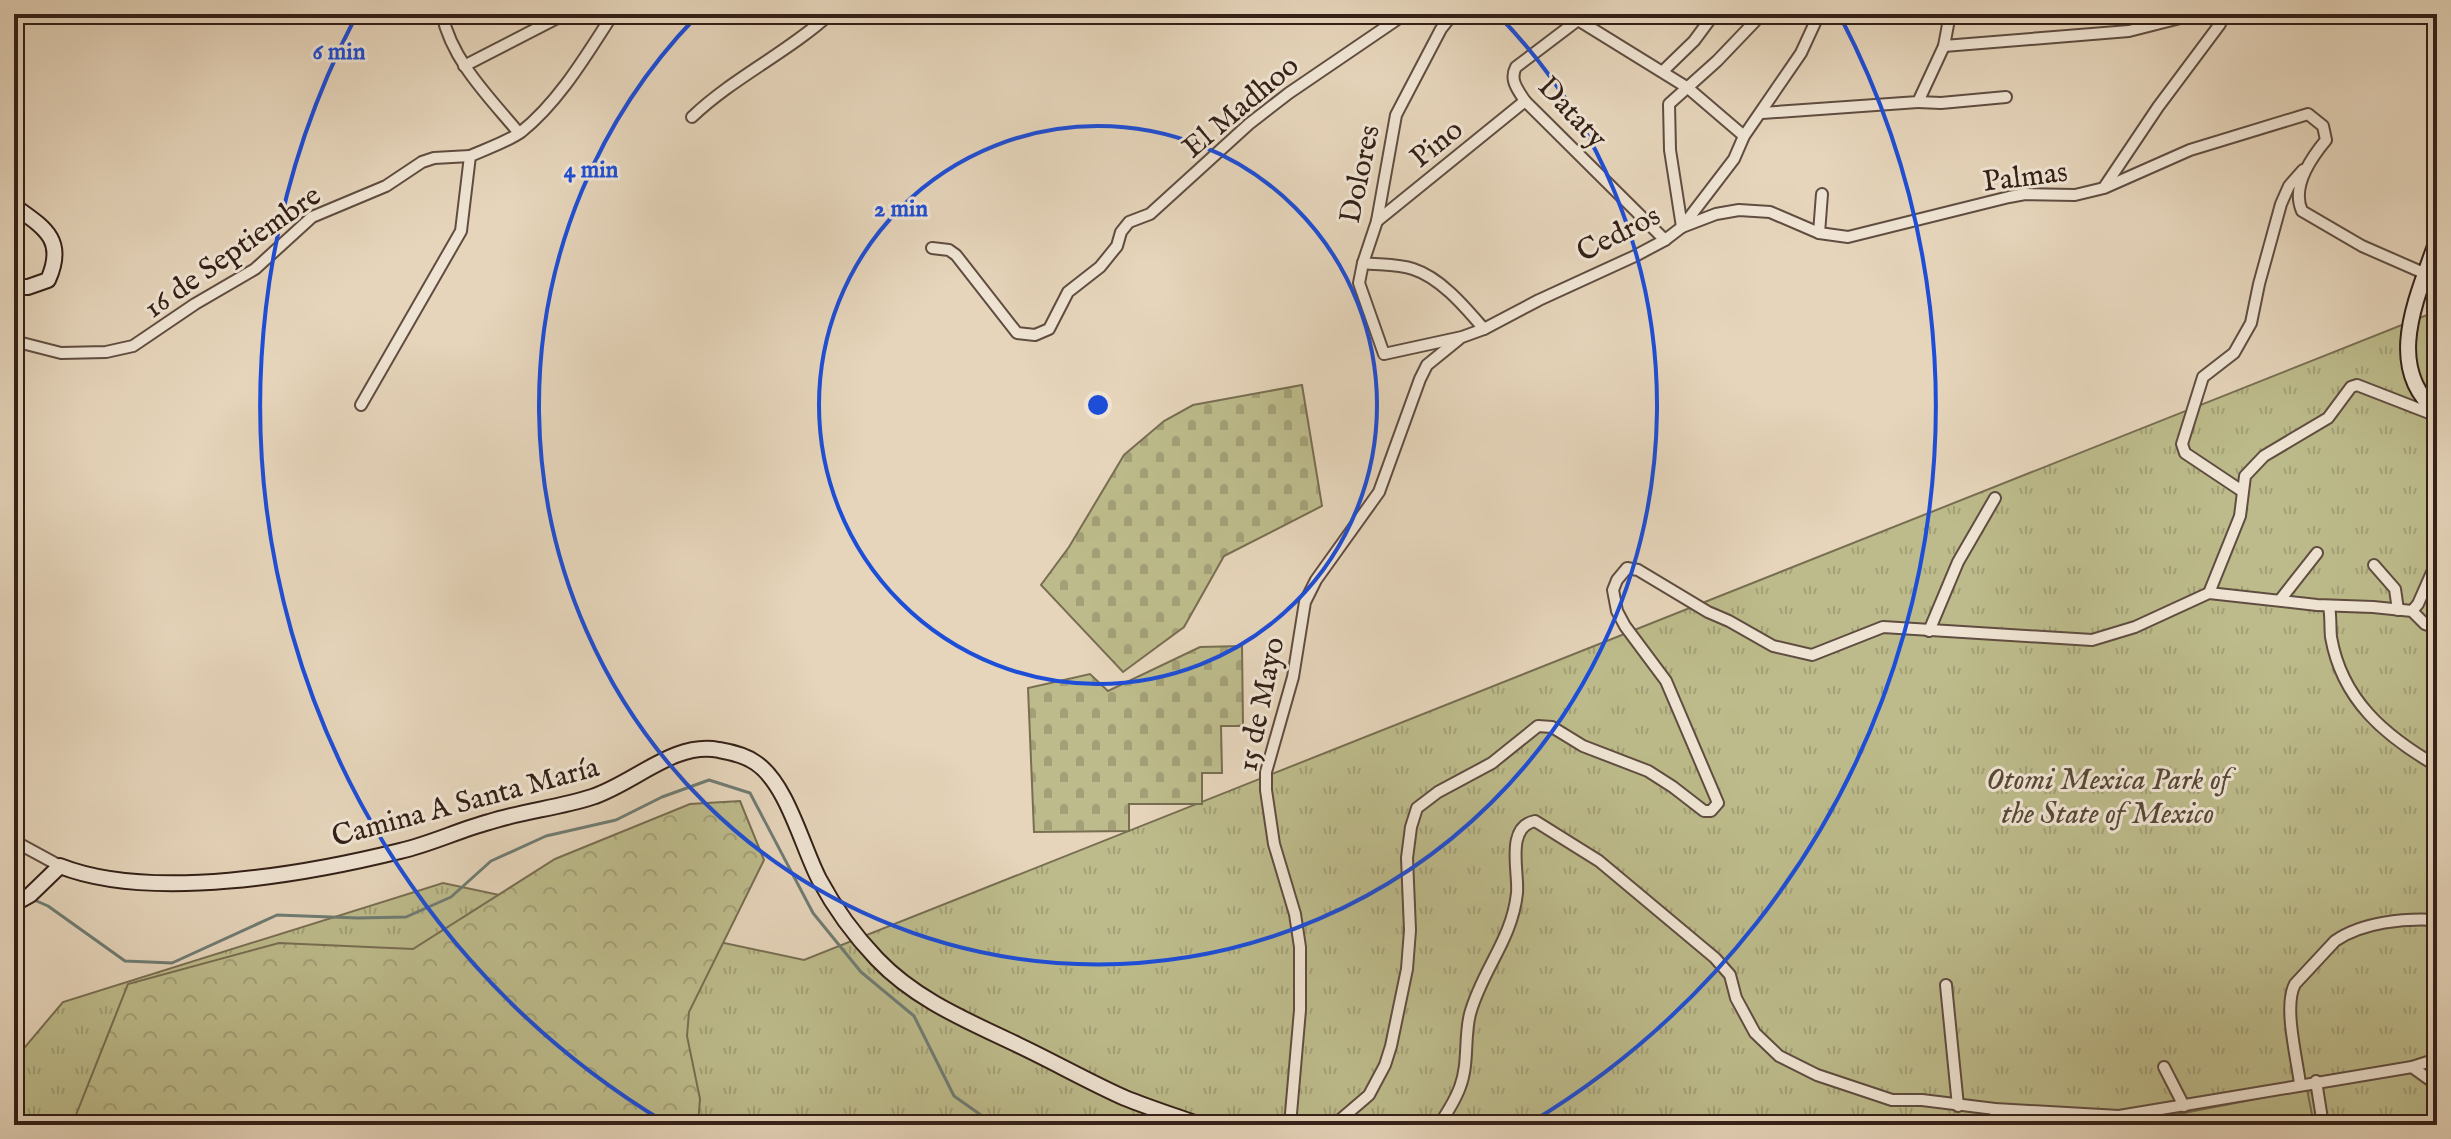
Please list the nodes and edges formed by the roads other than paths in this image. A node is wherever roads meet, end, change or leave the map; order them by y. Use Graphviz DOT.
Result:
graph roads {
  1 [pos="442,14"];
  2 [pos="565,14"];
  3 [pos="613,14"];
  4 [pos="830,14"];
  5 [pos="1405,14"];
  6 [pos="1453,14"];
  7 [pos="1714,14"];
  8 [pos="1762,14"];
  9 [pos="1819,14"];
  10 [pos="1950,14"];
  11 [pos="2196,14"];
  12 [pos="2224,14"];
  13 [pos="1944,46"];
  14 [pos="464,66"];
  15 [pos="1663,71"];
  16 [pos="1688,88"];
  17 [pos="2006,97"];
  18 [pos="1525,101"];
  19 [pos="1918,102"];
  20 [pos="1762,113"];
  21 [pos="692,117"];
  22 [pos="519,133"];
  23 [pos="1744,136"];
  24 [pos="470,156"];
  25 [pos="2309,163"];
  26 [pos="2104,188"];
  27 [pos="1822,194"];
  28 [pos="14,206"];
  29 [pos="1377,221"];
  30 [pos="1682,227"];
  31 [pos="1819,233"];
  32 [pos="1665,240"];
  33 [pos="2437,240"];
  34 [pos="932,248"];
  35 [pos="1363,263"];
  36 [pos="2426,274"];
  37 [pos="14,287"];
  38 [pos="1484,329"];
  39 [pos="1462,337"];
  40 [pos="14,341"];
  41 [pos="1384,354"];
  42 [pos="361,405"];
  43 [pos="2437,414"];
  44 [pos="2242,491"];
  45 [pos="1995,498"];
  46 [pos="2317,553"];
  47 [pos="2437,561"];
  48 [pos="2374,565"];
  49 [pos="2209,593"];
  50 [pos="2280,600"];
  51 [pos="2329,606"];
  52 [pos="2398,610"];
  53 [pos="2412,611"];
  54 [pos="2437,628"];
  55 [pos="1929,631"];
  56 [pos="2437,766"];
  57 [pos="14,841"];
  58 [pos="57,869"];
  59 [pos="16,903"];
  60 [pos="2437,920"];
  61 [pos="1946,985"];
  62 [pos="2437,1059"];
  63 [pos="2164,1067"];
  64 [pos="2412,1067"];
  65 [pos="2316,1081"];
  66 [pos="2300,1084"];
  67 [pos="2437,1085"];
  68 [pos="1958,1106"];
  69 [pos="2184,1106"];
  70 [pos="1995,1109"];
  71 [pos="1200,1125"];
  72 [pos="1290,1125"];
  73 [pos="1334,1125"];
  74 [pos="1439,1125"];
  75 [pos="1997,1125"];
  76 [pos="2323,1125"];
  1 -- 14 [label="street"];
  2 -- 14 [label="street"];
  3 -- 22 [label="street"];
  4 -- 21 [label="street"];
  5 -- 34 [label="street, El Madhoo"];
  6 -- 29 [label="street, Dolores"];
  7 -- 15 [label="street"];
  8 -- 16 [label="street, Cedros"];
  9 -- 20 [label="street"];
  10 -- 13 [label="street"];
  11 -- 13 [label="street"];
  12 -- 26 [label="street"];
  13 -- 19 [label="street"];
  14 -- 22 [label="street"];
  15 -- 16 [label="street"];
  15 -- 18 [label="street, Dataty"];
  16 -- 23 [label="street"];
  16 -- 30 [label="street, Cedros"];
  17 -- 19 [label="street"];
  18 -- 29 [label="street, Pino"];
  18 -- 32 [label="street, Dataty"];
  19 -- 20 [label="street"];
  20 -- 23 [label="street"];
  22 -- 24 [label="street, 16 de Septiembre"];
  23 -- 30 [label="street"];
  24 -- 40 [label="street, 16 de Septiembre"];
  24 -- 42 [label="street"];
  25 -- 26 [label="street, Palmas"];
  25 -- 36 [label="street, Palmas"];
  25 -- 44 [label="street, Palmas"];
  26 -- 31 [label="street, Palmas"];
  27 -- 31 [label="street"];
  28 -- 37 [label="main road"];
  29 -- 35 [label="street, Dolores"];
  30 -- 31 [label="street, Palmas"];
  30 -- 32 [label="street, Cedros"];
  32 -- 38 [label="street, Cedros"];
  33 -- 36 [label="main road"];
  35 -- 38 [label="street"];
  35 -- 41 [label="street, Dolores"];
  36 -- 43 [label="main road"];
  38 -- 39 [label="street, Cedros"];
  39 -- 41 [label="street, Cedros"];
  39 -- 72 [label="street, 15 de Mayo"];
  43 -- 44 [label="street"];
  44 -- 49 [label="street"];
  45 -- 55 [label="street"];
  46 -- 50 [label="street"];
  47 -- 53 [label="street"];
  48 -- 52 [label="street"];
  49 -- 50 [label="street"];
  49 -- 55 [label="street"];
  50 -- 51 [label="street"];
  51 -- 52 [label="street"];
  51 -- 56 [label="street"];
  52 -- 53 [label="street"];
  53 -- 54 [label="street"];
  55 -- 73 [label="street"];
  57 -- 58 [label="street"];
  58 -- 59 [label="main road"];
  58 -- 71 [label="main road, Camina A Santa María"];
  60 -- 66 [label="street"];
  61 -- 68 [label="street"];
  62 -- 64 [label="street"];
  63 -- 69 [label="street"];
  64 -- 65 [label="street"];
  64 -- 67 [label="street"];
  65 -- 66 [label="street"];
  65 -- 76 [label="street"];
  66 -- 69 [label="street"];
  68 -- 70 [label="street"];
  68 -- 74 [label="street"];
  69 -- 70 [label="street"];
  70 -- 75 [label="street"];
}
